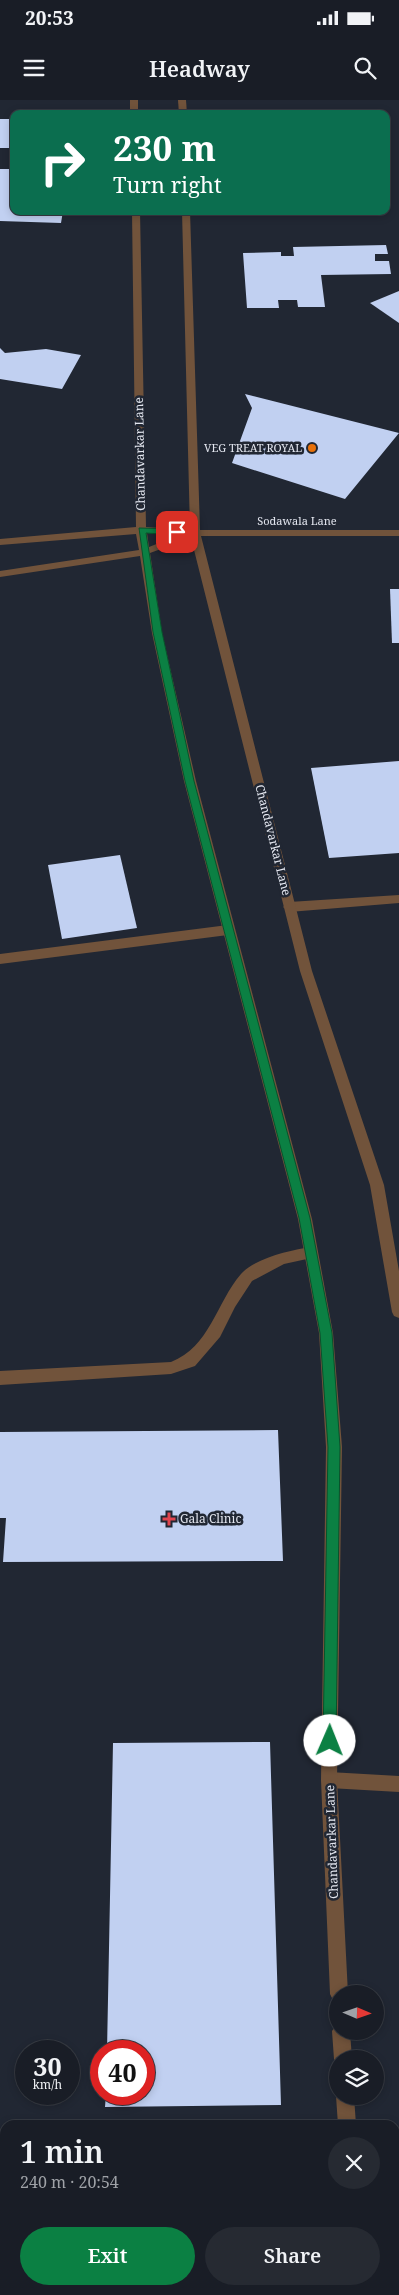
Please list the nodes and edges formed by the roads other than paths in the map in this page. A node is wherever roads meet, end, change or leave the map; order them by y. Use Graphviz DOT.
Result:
graph roads {
  1 [pos="136,215"];
  2 [pos="186,215"];
  3 [pos="142,530"];
  4 [pos="195,533"];
  5 [pos="399,533"];
  6 [pos="0,542"];
  7 [pos="144,552"];
  8 [pos="0,574"];
  9 [pos="399,899"];
  10 [pos="289,907"];
  11 [pos="228,930"];
  12 [pos="0,960"];
  13 [pos="311,1253"];
  14 [pos="399,1312"];
  15 [pos="0,1378"];
  16 [pos="329,1780"];
  17 [pos="399,1784"];
  18 [pos="339,1985"];
  19 [pos="345,2105"];
  20 [pos="346,2120"];
  1 -- 3 [label="street, Chandavarkar Lane"];
  2 -- 4 [label="street, Chandavarkar Lane"];
  3 -- 4 [label="street, Sodawala Lane"];
  3 -- 6 [label="street, Sodawala Lane"];
  3 -- 7 [label="street, Chandavarkar Lane"];
  4 -- 5 [label="street, Sodawala Lane"];
  4 -- 7 [label="street"];
  4 -- 10 [label="street, Chandavarkar Lane"];
  7 -- 8 [label="street"];
  7 -- 11 [label="street, Chandavarkar Lane"];
  9 -- 10 [label="street"];
  10 -- 14 [label="street, Chandavarkar Lane"];
  11 -- 12 [label="street"];
  11 -- 13 [label="street, Chandavarkar Lane"];
  13 -- 15 [label="street"];
  13 -- 16 [label="street, Chandavarkar Lane"];
  16 -- 17 [label="street"];
  16 -- 18 [label="street, Chandavarkar Lane"];
  19 -- 20 [label="street"];
}
